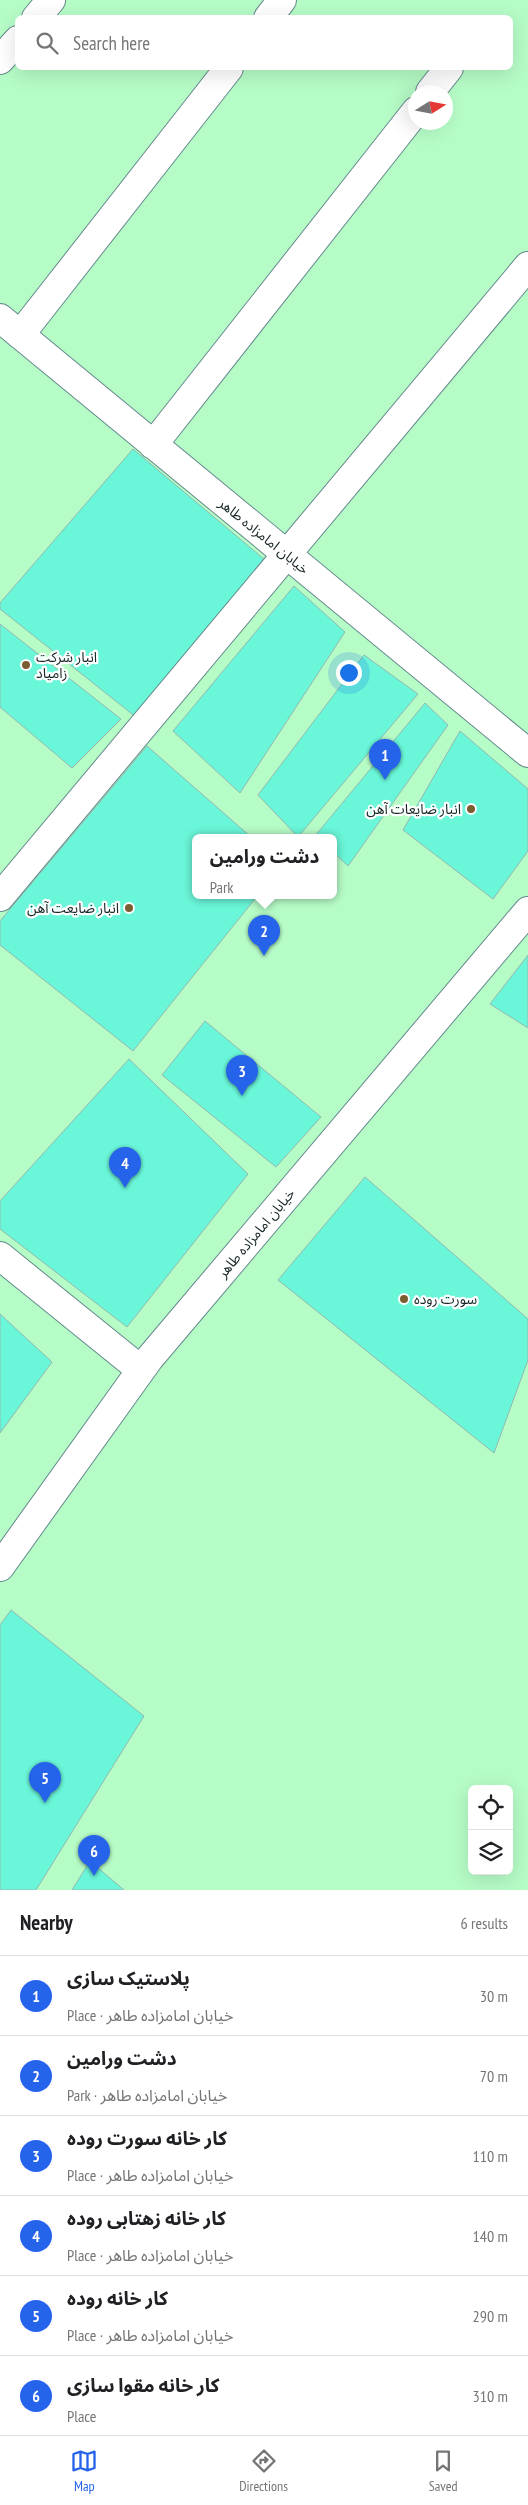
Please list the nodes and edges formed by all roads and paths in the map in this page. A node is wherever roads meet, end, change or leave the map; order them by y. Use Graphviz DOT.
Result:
graph roads {
  1 [pos="51,0"];
  2 [pos="282,0"];
  3 [pos="38,15"];
  4 [pos="270,15"];
  5 [pos="15,43"];
  6 [pos="0,60"];
  7 [pos="227,70"];
  8 [pos="447,70"];
  9 [pos="436,85"];
  10 [pos="408,121"];
  11 [pos="528,266"];
  12 [pos="10,327"];
  13 [pos="153,445"];
  14 [pos="285,554"];
  15 [pos="528,754"];
  16 [pos="0,897"];
  17 [pos="528,911"];
  18 [pos="0,1256"];
  19 [pos="141,1370"];
  20 [pos="0,1567"];
  1 -- 3 [label="street"];
  2 -- 4 [label="street"];
  5 -- 6 [label="street"];
  7 -- 12 [label="street"];
  8 -- 9 [label="street"];
  10 -- 13 [label="street"];
  11 -- 14 [label="street"];
  12 -- 13 [label="street, خیابان امامزاده طاهر"];
  13 -- 14 [label="street, خیابان امامزاده طاهر"];
  14 -- 15 [label="street, خیابان امامزاده طاهر"];
  14 -- 16 [label="street"];
  17 -- 19 [label="street, خیابان امامزاده طاهر"];
  18 -- 19 [label="street"];
  19 -- 20 [label="street, خیابان امامزاده طاهر"];
}
